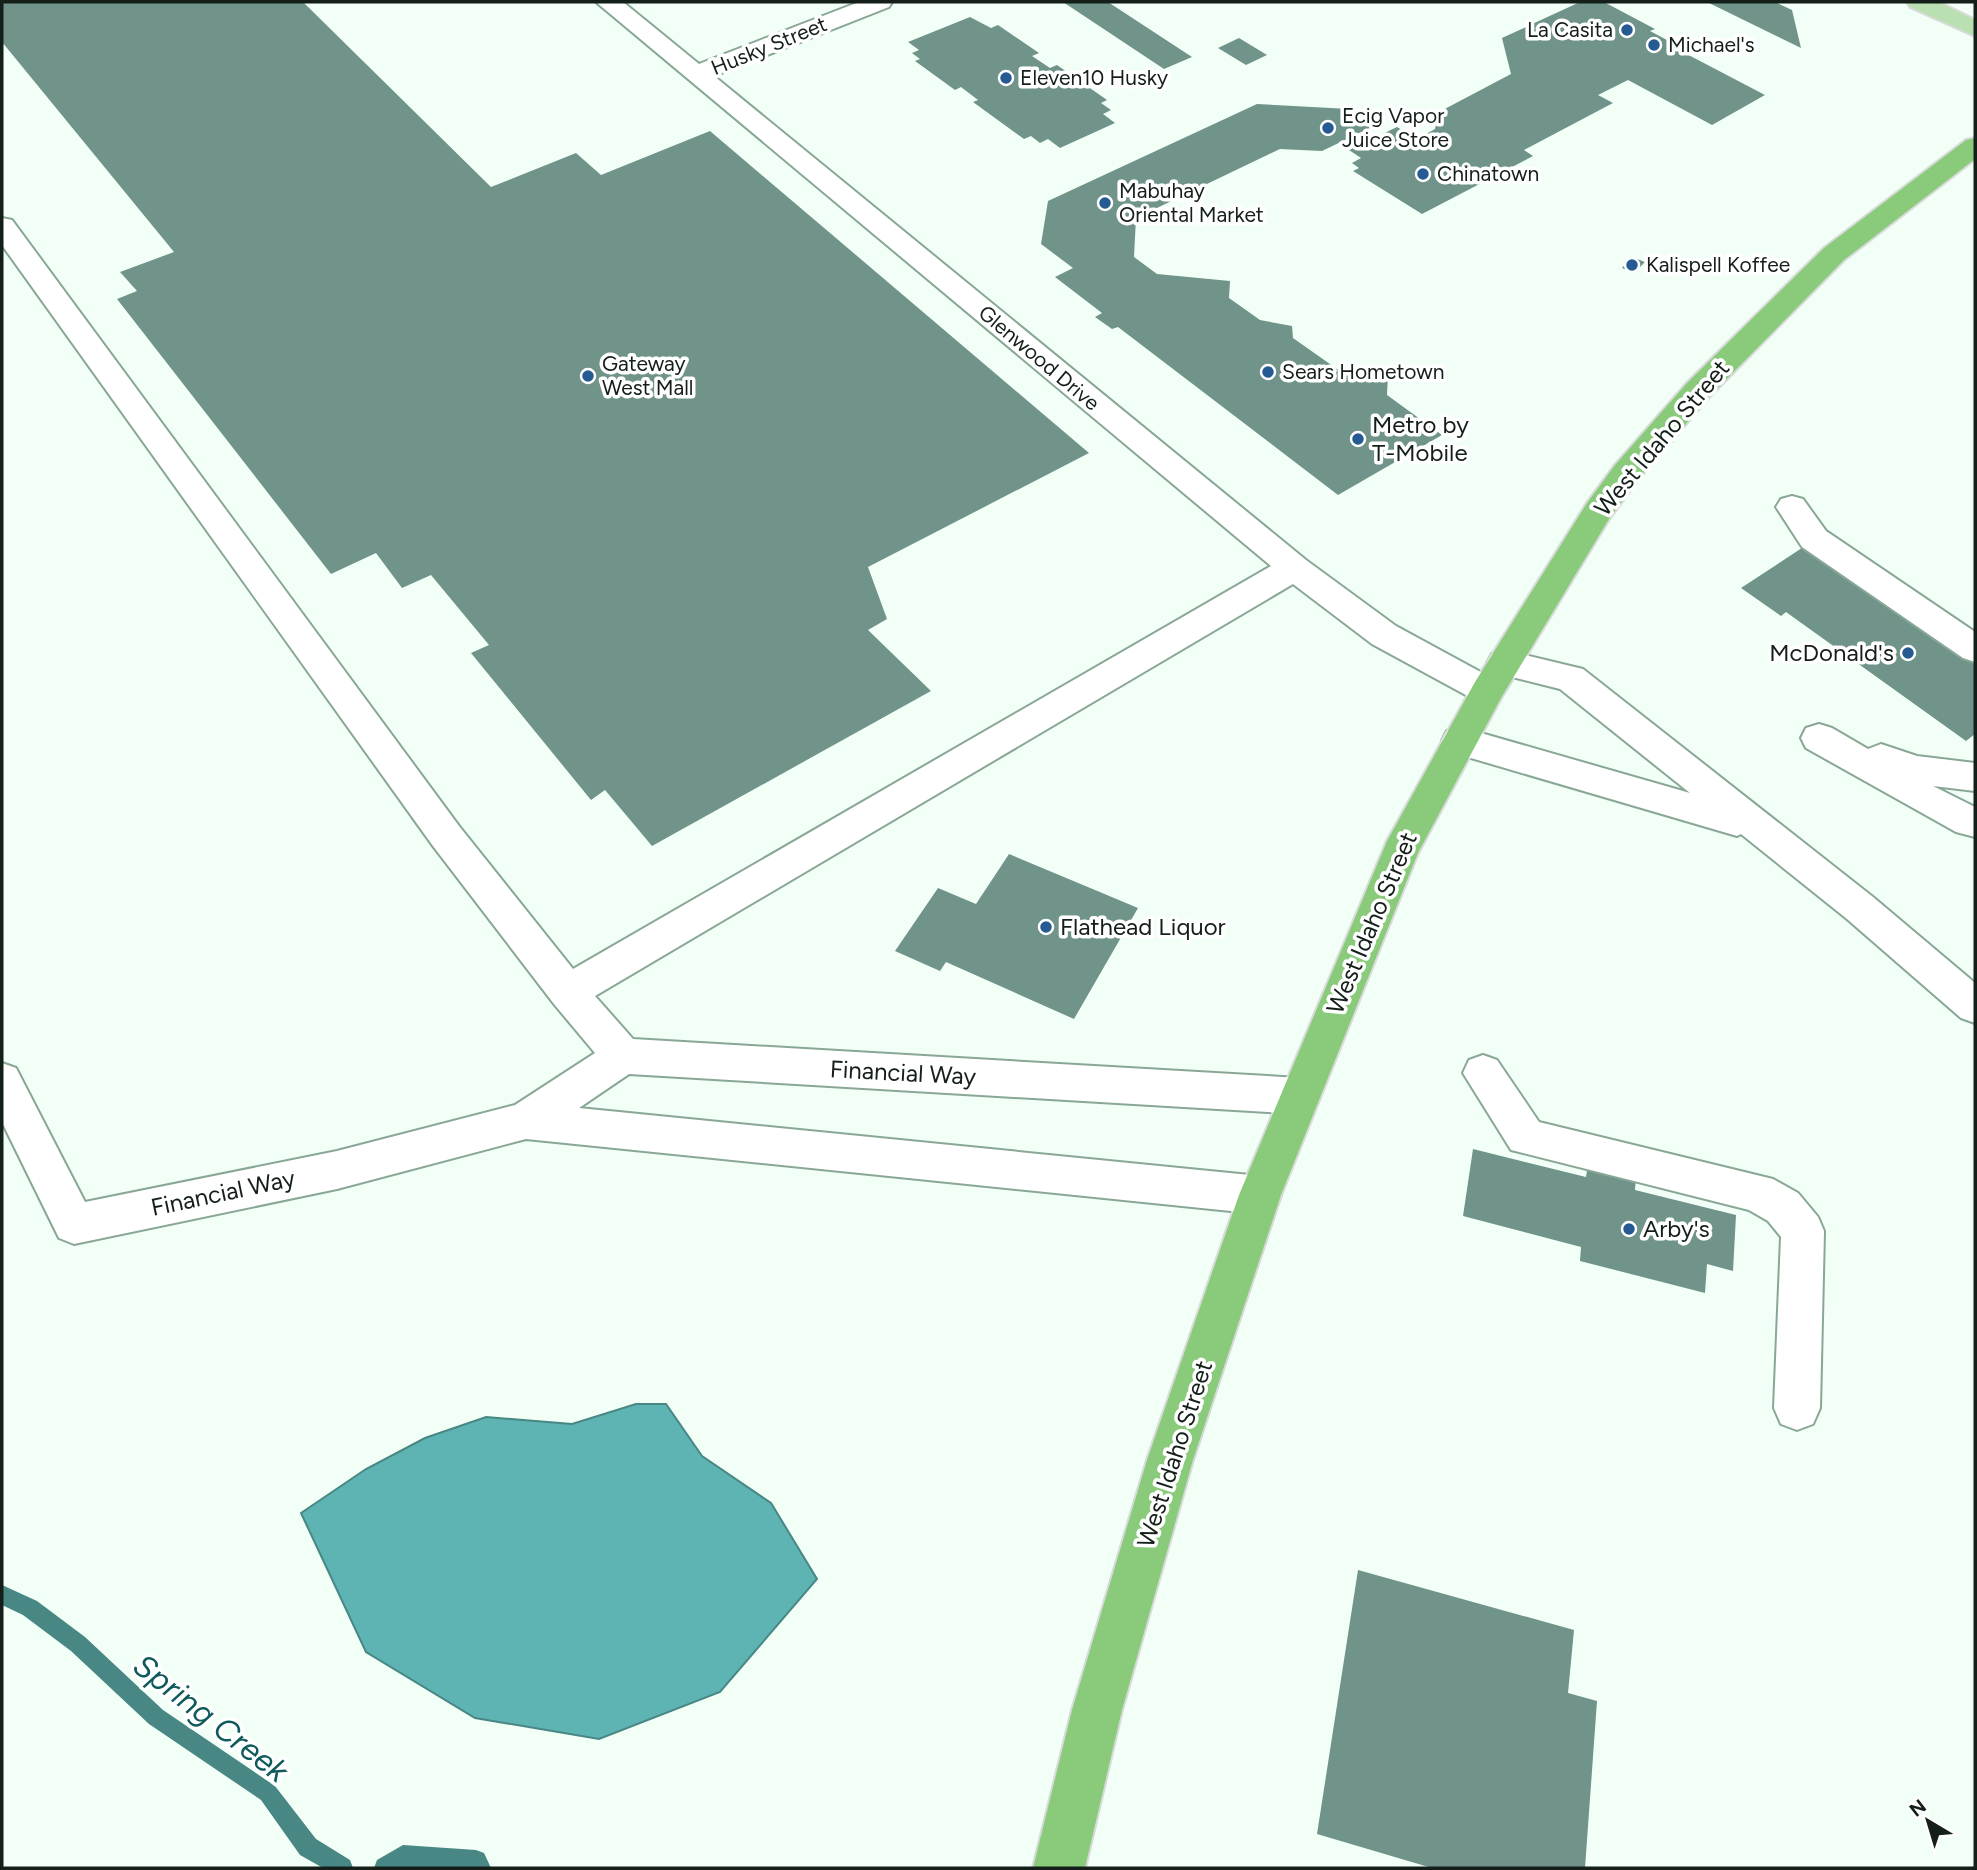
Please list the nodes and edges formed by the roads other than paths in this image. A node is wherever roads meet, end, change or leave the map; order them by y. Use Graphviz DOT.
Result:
graph roads {
  1 [pos="608,2"];
  2 [pos="880,2"];
  3 [pos="1919,2"];
  4 [pos="1975,29"];
  5 [pos="697,74"];
  6 [pos="1975,146"];
  7 [pos="2,226"];
  8 [pos="1792,507"];
  9 [pos="1294,568"];
  10 [pos="1975,649"];
  11 [pos="1496,677"];
  12 [pos="1460,741"];
  13 [pos="1975,777"];
  14 [pos="1975,821"];
  15 [pos="1756,826"];
  16 [pos="568,992"];
  17 [pos="1975,1006"];
  18 [pos="623,1056"];
  19 [pos="1483,1073"];
  20 [pos="2,1081"];
  21 [pos="1300,1096"];
  22 [pos="526,1121"];
  23 [pos="1260,1195"];
  24 [pos="1797,1408"];
  25 [pos="1059,1868"];
  1 -- 5 [label="street, Glenwood Drive"];
  2 -- 5 [label="street, Husky Street"];
  3 -- 4 [label="main road"];
  5 -- 9 [label="street, Glenwood Drive"];
  6 -- 11 [label="highway, West Idaho Street"];
  7 -- 16 [label="street"];
  8 -- 10 [label="street"];
  9 -- 11 [label="street, Glenwood Drive"];
  9 -- 16 [label="street"];
  11 -- 12 [label="highway, West Idaho Street"];
  11 -- 15 [label="street, Glenwood Drive"];
  12 -- 15 [label="street"];
  12 -- 21 [label="highway, West Idaho Street"];
  13 -- 14 [label="street"];
  15 -- 17 [label="street, Glenwood Drive"];
  16 -- 18 [label="street"];
  18 -- 21 [label="street, Financial Way"];
  18 -- 22 [label="street, Financial Way"];
  19 -- 24 [label="street"];
  20 -- 22 [label="street, Financial Way"];
  21 -- 23 [label="highway, West Idaho Street"];
  22 -- 23 [label="street, Financial Way"];
  23 -- 25 [label="highway, West Idaho Street"];
}
